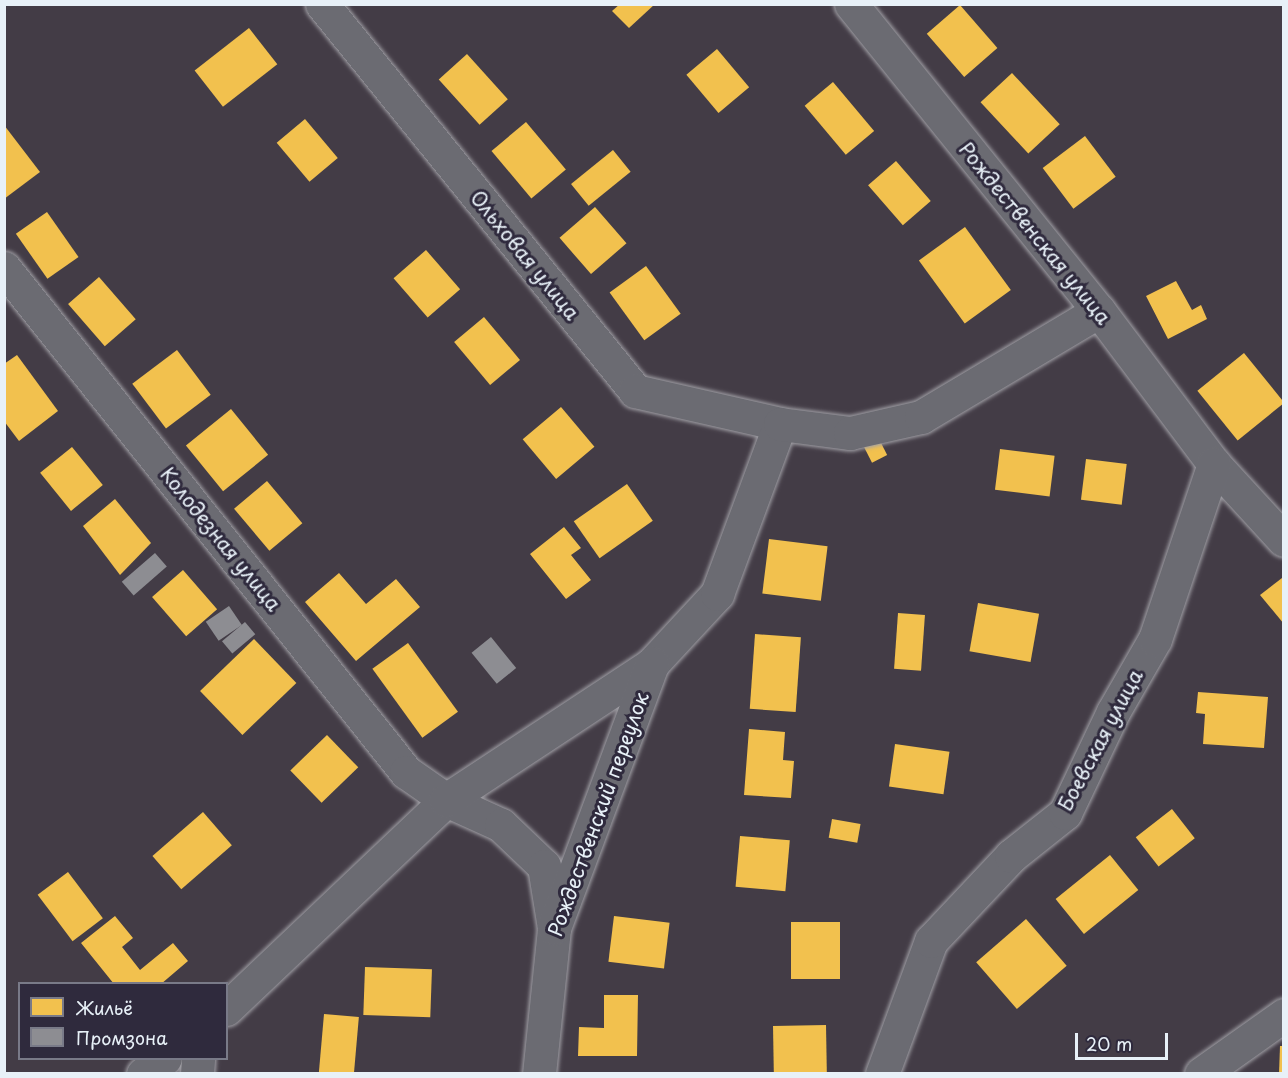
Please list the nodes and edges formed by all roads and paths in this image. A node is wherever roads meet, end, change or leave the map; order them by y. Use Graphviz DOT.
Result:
graph roads {
  1 [pos="322,4"];
  2 [pos="851,4"];
  3 [pos="4,268"];
  4 [pos="1099,311"];
  5 [pos="780,424"];
  6 [pos="1214,464"];
  7 [pos="1284,540"];
  8 [pos="652,664"];
  9 [pos="446,800"];
  10 [pos="554,928"];
  11 [pos="228,1007"];
  12 [pos="1284,1015"];
  13 [pos="164,1060"];
  14 [pos="143,1074"];
  15 [pos="538,1074"];
  16 [pos="882,1074"];
  17 [pos="1201,1074"];
  1 -- 5 [label="street, Ольховая улица"];
  2 -- 4 [label="street, Рождественская улица"];
  3 -- 9 [label="street, Колодезная улица"];
  4 -- 5 [label="street, Ольховая улица"];
  4 -- 6 [label="street, Рождественская улица"];
  5 -- 8 [label="street"];
  6 -- 7 [label="street, Рождественская улица"];
  6 -- 16 [label="street, Боевская улица"];
  8 -- 9 [label="street"];
  8 -- 10 [label="street, Рождественский переулок"];
  9 -- 10 [label="street, Колодезная улица"];
  9 -- 11 [label="street"];
  10 -- 15 [label="street, Рождественский переулок"];
  12 -- 17 [label="street"];
  13 -- 14 [label="street"];
}
